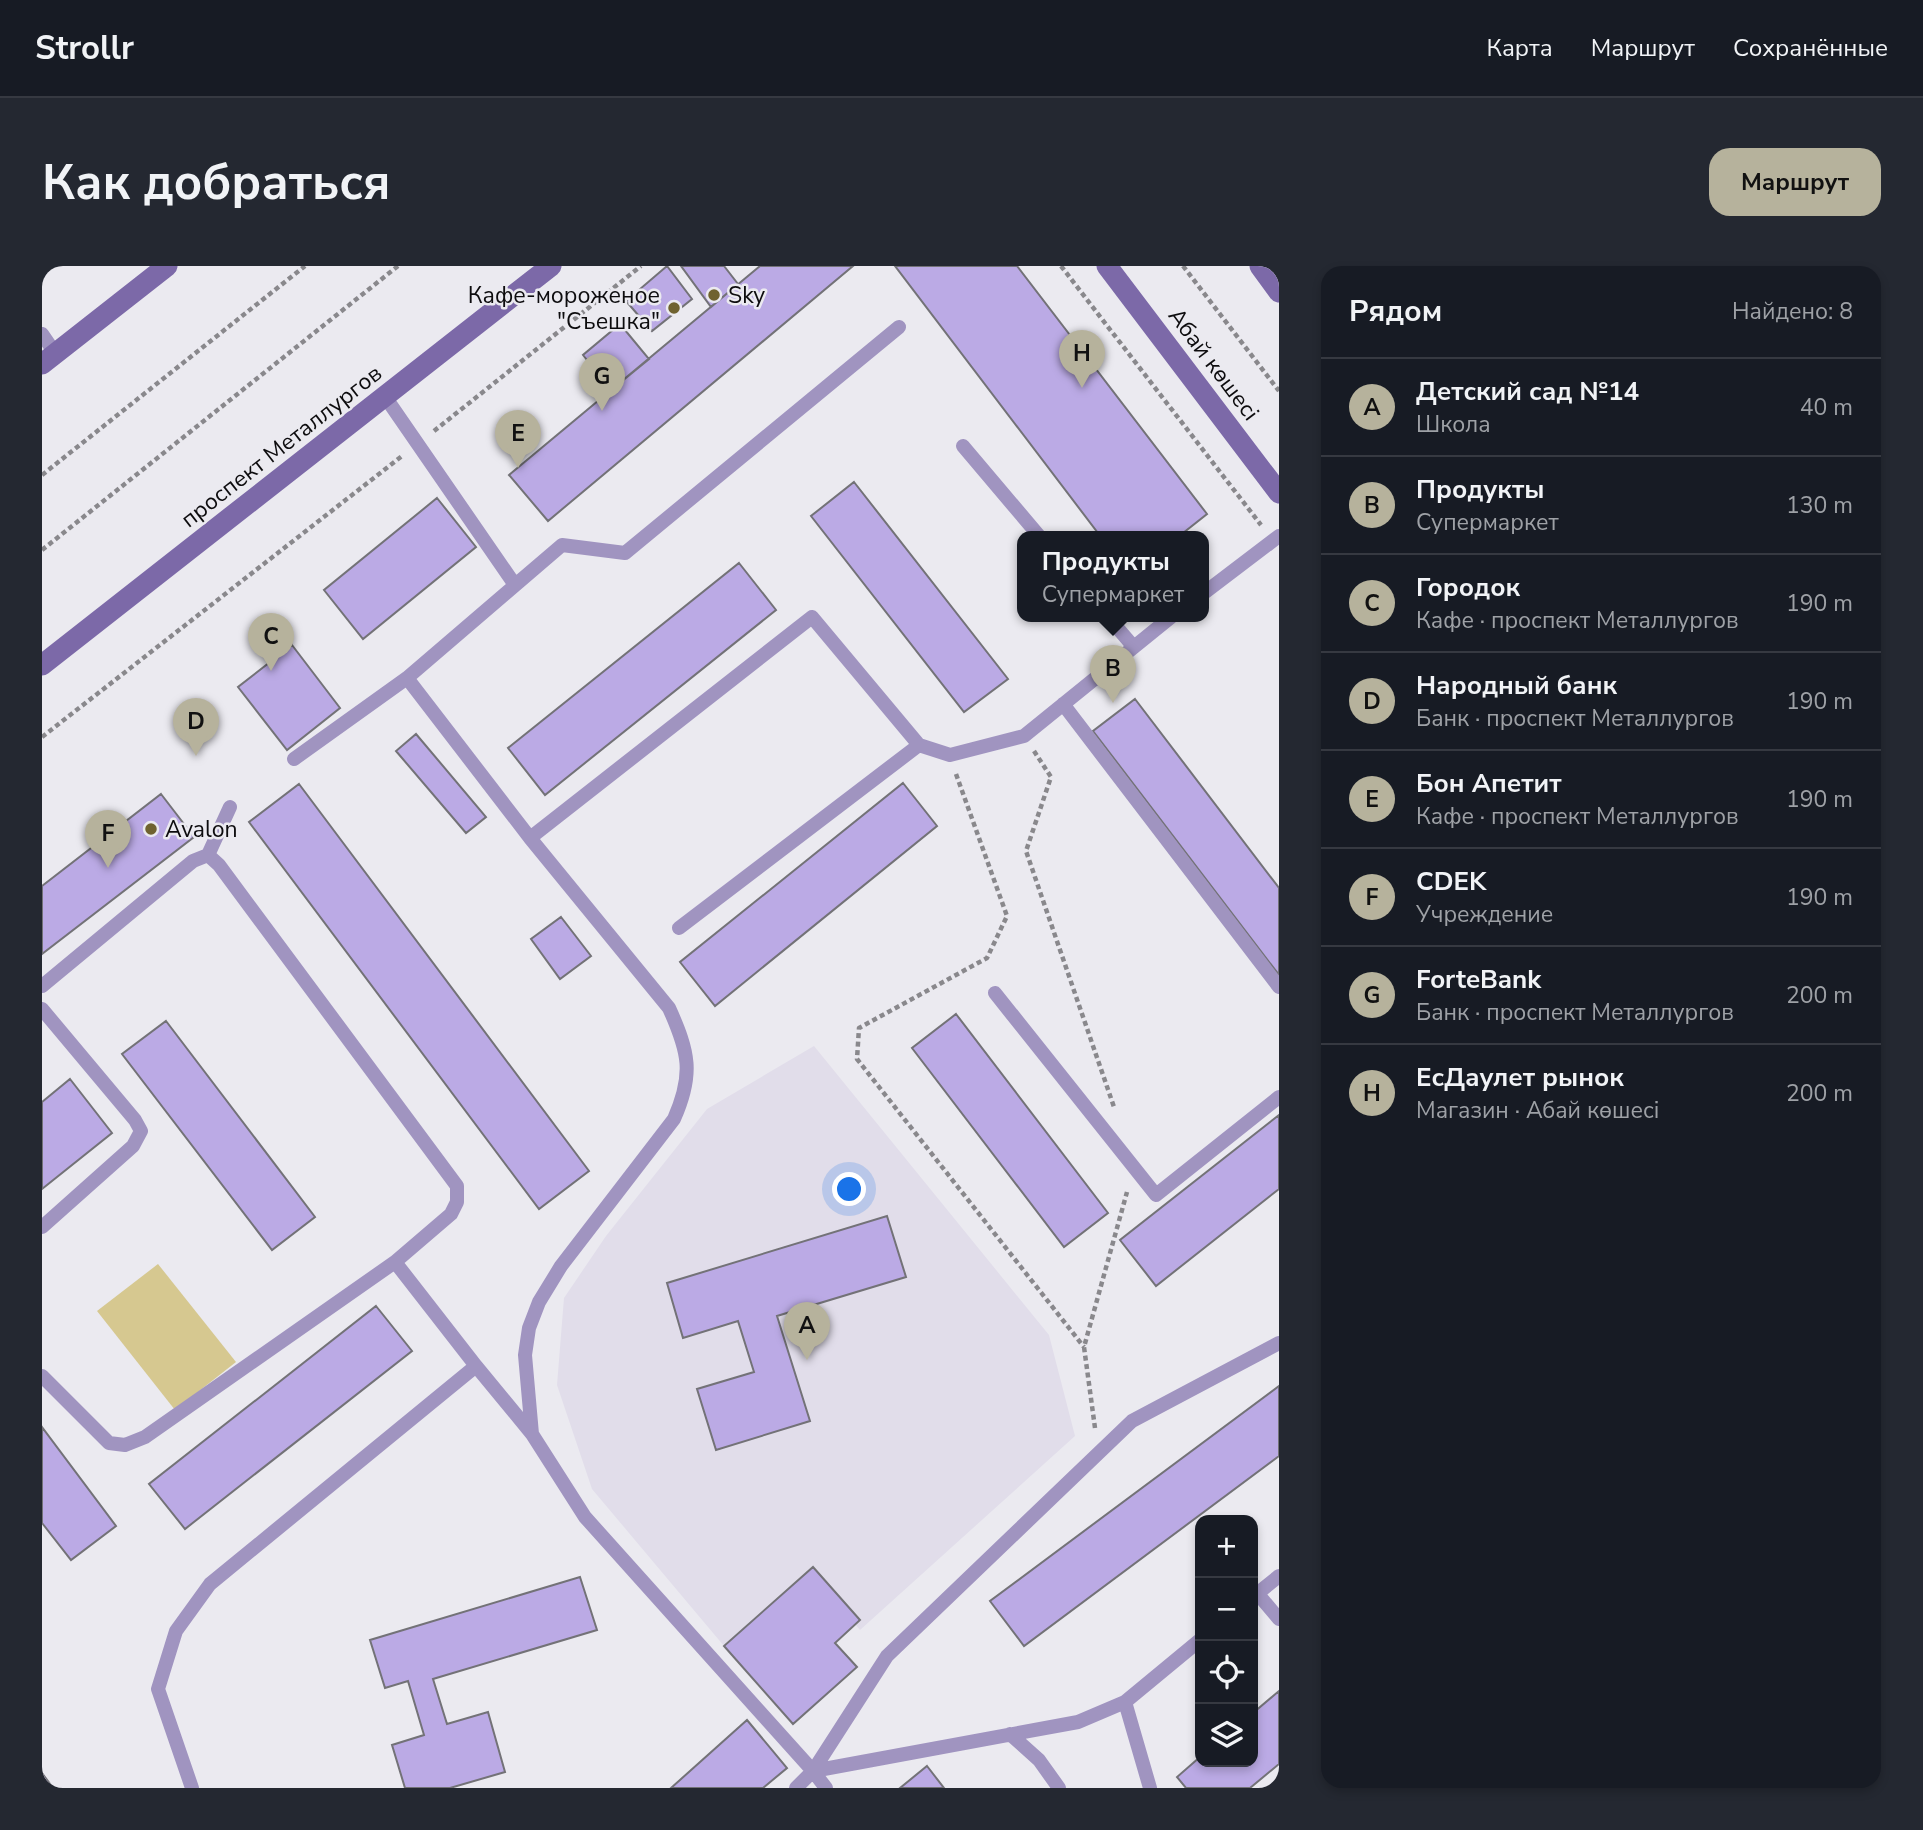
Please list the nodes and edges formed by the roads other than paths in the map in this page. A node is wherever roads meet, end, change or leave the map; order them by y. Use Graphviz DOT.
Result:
graph roads {
  1 [pos="167,266"];
  2 [pos="551,266"];
  3 [pos="1107,266"];
  4 [pos="1259,266"];
  5 [pos="1279,292"];
  6 [pos="899,327"];
  7 [pos="42,334"];
  8 [pos="49,359"];
  9 [pos="386,398"];
  10 [pos="963,446"];
  11 [pos="1279,493"];
  12 [pos="1035,531"];
  13 [pos="1276,538"];
  14 [pos="515,585"];
  15 [pos="1209,589"];
  16 [pos="1112,622"];
  17 [pos="1164,622"];
  18 [pos="1133,646"];
  19 [pos="42,666"];
  20 [pos="407,678"];
  21 [pos="1063,704"];
  22 [pos="919,745"];
  23 [pos="294,759"];
  24 [pos="230,807"];
  25 [pos="530,838"];
  26 [pos="208,855"];
  27 [pos="679,928"];
  28 [pos="42,986"];
  29 [pos="1279,987"];
  30 [pos="995,993"];
  31 [pos="42,1009"];
  32 [pos="1279,1097"];
  33 [pos="42,1227"];
  34 [pos="395,1262"];
  35 [pos="1279,1343"];
  36 [pos="476,1366"];
  37 [pos="42,1376"];
  38 [pos="532,1434"];
  39 [pos="1279,1576"];
  40 [pos="1258,1593"];
  41 [pos="1258,1598"];
  42 [pos="1279,1619"];
  43 [pos="1199,1641"];
  44 [pos="1125,1702"];
  45 [pos="1010,1734"];
  46 [pos="813,1771"];
  47 [pos="192,1788"];
  48 [pos="796,1788"];
  49 [pos="826,1788"];
  50 [pos="1059,1788"];
  51 [pos="1150,1788"];
  1 -- 8 [label="main road"];
  2 -- 9 [label="main road, проспект Металлургов"];
  3 -- 11 [label="main road, Абай көшесі"];
  4 -- 5 [label="main road"];
  6 -- 14 [label="lane"];
  7 -- 8 [label="lane"];
  9 -- 14 [label="lane"];
  9 -- 19 [label="main road, проспект Металлургов"];
  10 -- 12 [label="lane"];
  13 -- 15 [label="lane"];
  14 -- 20 [label="lane"];
  16 -- 18 [label="lane"];
  17 -- 18 [label="lane"];
  18 -- 21 [label="lane"];
  20 -- 23 [label="lane"];
  20 -- 25 [label="lane"];
  21 -- 22 [label="lane"];
  21 -- 29 [label="lane"];
  22 -- 25 [label="lane"];
  22 -- 27 [label="lane"];
  24 -- 26 [label="lane"];
  25 -- 38 [label="lane"];
  26 -- 28 [label="lane"];
  26 -- 34 [label="lane"];
  30 -- 32 [label="lane"];
  31 -- 33 [label="lane"];
  34 -- 36 [label="lane"];
  34 -- 37 [label="lane"];
  35 -- 46 [label="lane"];
  36 -- 38 [label="lane"];
  36 -- 47 [label="lane"];
  38 -- 46 [label="lane"];
  39 -- 40 [label="lane"];
  41 -- 42 [label="lane"];
  43 -- 44 [label="lane"];
  44 -- 45 [label="lane"];
  44 -- 51 [label="lane"];
  45 -- 46 [label="lane"];
  45 -- 50 [label="lane"];
  46 -- 48 [label="lane"];
  46 -- 49 [label="lane"];
}
